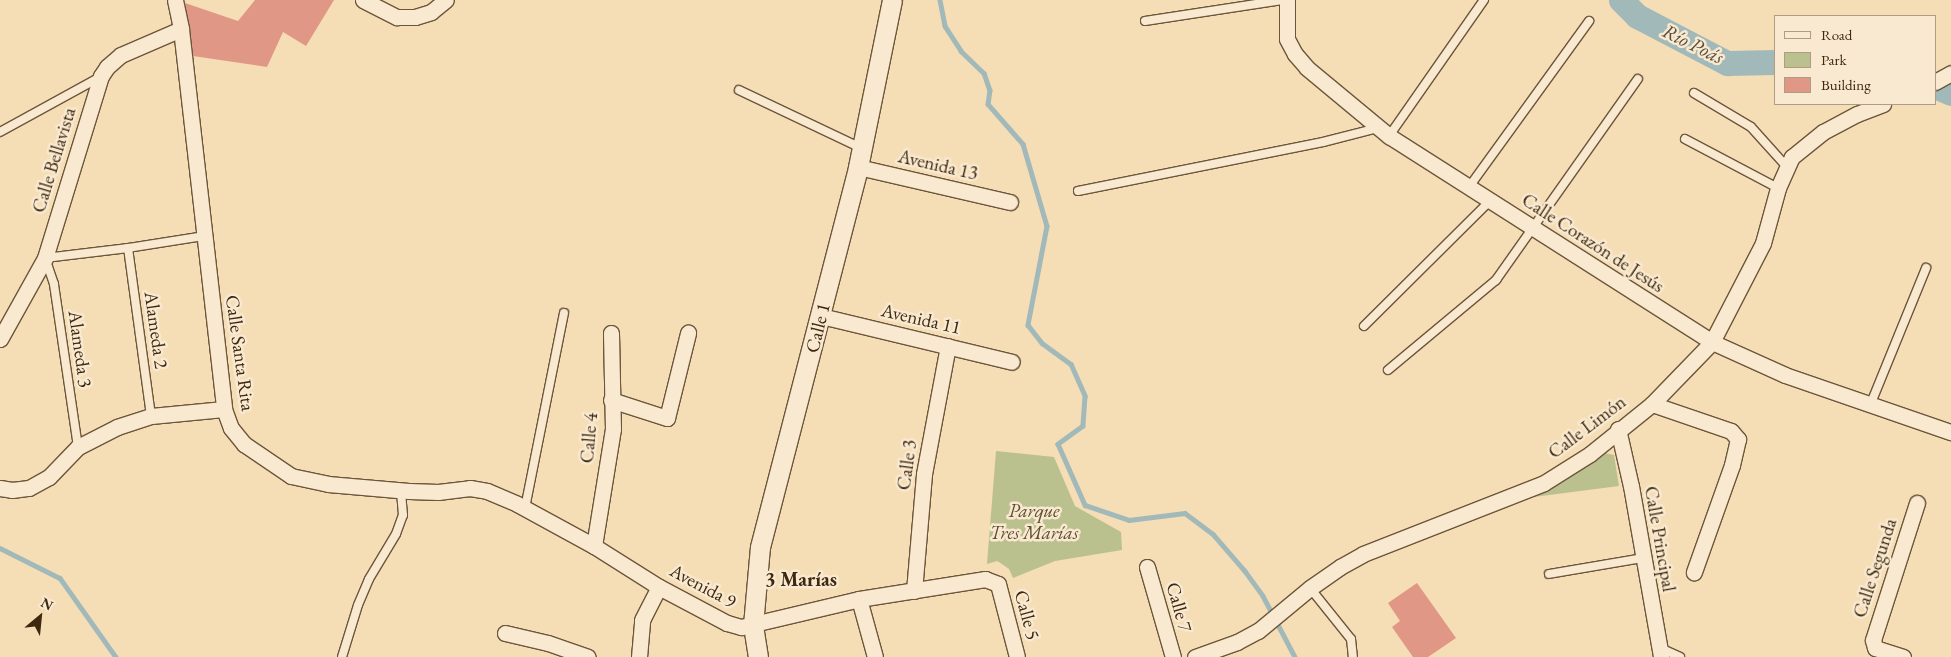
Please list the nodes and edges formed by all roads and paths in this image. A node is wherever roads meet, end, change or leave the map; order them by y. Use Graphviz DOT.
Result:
graph roads {
  1 [pos="175,0"];
  2 [pos="363,0"];
  3 [pos="446,0"];
  4 [pos="892,0"];
  5 [pos="1282,0"];
  6 [pos="1287,0"];
  7 [pos="1484,0"];
  8 [pos="1144,21"];
  9 [pos="1589,21"];
  10 [pos="181,29"];
  11 [pos="1951,74"];
  12 [pos="101,76"];
  13 [pos="1638,79"];
  14 [pos="1936,82"];
  15 [pos="739,90"];
  16 [pos="1694,94"];
  17 [pos="1880,105"];
  18 [pos="0,132"];
  19 [pos="1383,132"];
  20 [pos="1685,139"];
  21 [pos="860,158"];
  22 [pos="1787,167"];
  23 [pos="1469,187"];
  24 [pos="1778,188"];
  25 [pos="1078,191"];
  26 [pos="1490,201"];
  27 [pos="1010,202"];
  28 [pos="1534,227"];
  29 [pos="204,236"];
  30 [pos="128,248"];
  31 [pos="44,258"];
  32 [pos="1926,268"];
  33 [pos="564,313"];
  34 [pos="821,316"];
  35 [pos="1364,326"];
  36 [pos="611,333"];
  37 [pos="688,333"];
  38 [pos="0,339"];
  39 [pos="1712,342"];
  40 [pos="948,346"];
  41 [pos="1012,362"];
  42 [pos="1388,370"];
  43 [pos="611,400"];
  44 [pos="1652,404"];
  45 [pos="1871,404"];
  46 [pos="224,409"];
  47 [pos="151,416"];
  48 [pos="1618,430"];
  49 [pos="1951,432"];
  50 [pos="78,447"];
  51 [pos="0,488"];
  52 [pos="402,490"];
  53 [pos="1917,503"];
  54 [pos="525,508"];
  55 [pos="594,546"];
  56 [pos="1644,558"];
  57 [pos="1147,567"];
  58 [pos="1694,572"];
  59 [pos="1549,574"];
  60 [pos="998,584"];
  61 [pos="659,586"];
  62 [pos="1310,588"];
  63 [pos="914,591"];
  64 [pos="859,599"];
  65 [pos="753,626"];
  66 [pos="505,634"];
  67 [pos="547,650"];
  68 [pos="1661,653"];
  69 [pos="342,657"];
  70 [pos="588,657"];
  71 [pos="638,657"];
  72 [pos="758,657"];
  73 [pos="875,657"];
  74 [pos="1017,657"];
  75 [pos="1173,657"];
  76 [pos="1195,657"];
  77 [pos="1354,657"];
  78 [pos="1680,657"];
  79 [pos="1903,657"];
  1 -- 10 [label="street, Calle Santa Rita"];
  2 -- 3 [label="street"];
  4 -- 21 [label="street, Calle 1"];
  5 -- 8 [label="lane"];
  6 -- 19 [label="street, Calle Corazón de Jesús"];
  7 -- 19 [label="lane"];
  9 -- 23 [label="lane"];
  10 -- 12 [label="street, Calle Bellavista"];
  10 -- 29 [label="street, Calle Santa Rita"];
  11 -- 14 [label="street"];
  12 -- 18 [label="lane"];
  12 -- 31 [label="street, Calle Bellavista"];
  13 -- 28 [label="lane"];
  15 -- 21 [label="lane"];
  16 -- 22 [label="lane"];
  17 -- 22 [label="street, Calle Limón"];
  19 -- 23 [label="street, Calle Corazón de Jesús"];
  19 -- 25 [label="lane"];
  20 -- 24 [label="lane"];
  21 -- 27 [label="street, Avenida 13"];
  21 -- 34 [label="street, Calle 1"];
  22 -- 24 [label="street, Calle Limón"];
  23 -- 26 [label="street, Calle Corazón de Jesús"];
  24 -- 39 [label="street, Calle Limón"];
  26 -- 28 [label="street, Calle Corazón de Jesús"];
  26 -- 35 [label="lane"];
  28 -- 39 [label="street, Calle Corazón de Jesús"];
  28 -- 42 [label="lane"];
  29 -- 30 [label="lane"];
  29 -- 46 [label="street, Calle Santa Rita"];
  30 -- 31 [label="lane"];
  30 -- 47 [label="lane, Alameda 2"];
  31 -- 38 [label="street, Calle Bellavista"];
  31 -- 50 [label="lane, Alameda 3"];
  32 -- 45 [label="lane"];
  33 -- 54 [label="lane"];
  34 -- 40 [label="street, Avenida 11"];
  34 -- 65 [label="street, Calle 1"];
  36 -- 43 [label="street, Calle 4"];
  37 -- 43 [label="street"];
  39 -- 44 [label="street, Calle Limón"];
  39 -- 45 [label="street, Calle Corazón de Jesús"];
  40 -- 41 [label="street, Avenida 11"];
  40 -- 63 [label="street, Calle 3"];
  43 -- 55 [label="street, Calle 4"];
  44 -- 48 [label="street, Calle Limón"];
  44 -- 58 [label="street"];
  45 -- 49 [label="street, Calle Corazón de Jesús"];
  46 -- 47 [label="street"];
  46 -- 52 [label="street, Calle Santa Rita"];
  47 -- 50 [label="street"];
  48 -- 56 [label="street, Calle Principal"];
  48 -- 62 [label="street, Calle Limón"];
  50 -- 51 [label="street"];
  52 -- 54 [label="street, Calle Santa Rita"];
  52 -- 69 [label="lane"];
  53 -- 79 [label="street, Calle Segunda"];
  54 -- 55 [label="street, Avenida 9"];
  55 -- 61 [label="street, Avenida 9"];
  56 -- 59 [label="lane"];
  56 -- 68 [label="street, Calle Principal"];
  57 -- 75 [label="street, Calle 7"];
  60 -- 63 [label="street, Avenida 9"];
  60 -- 74 [label="street, Calle 5"];
  61 -- 65 [label="street, Avenida 9"];
  61 -- 71 [label="street"];
  62 -- 76 [label="street, Calle Limón"];
  62 -- 77 [label="lane"];
  63 -- 64 [label="street, Avenida 9"];
  64 -- 65 [label="street, Avenida 9"];
  64 -- 73 [label="street"];
  65 -- 72 [label="street, Calle 1"];
  66 -- 67 [label="street"];
  67 -- 70 [label="street"];
  68 -- 78 [label="lane"];
}
